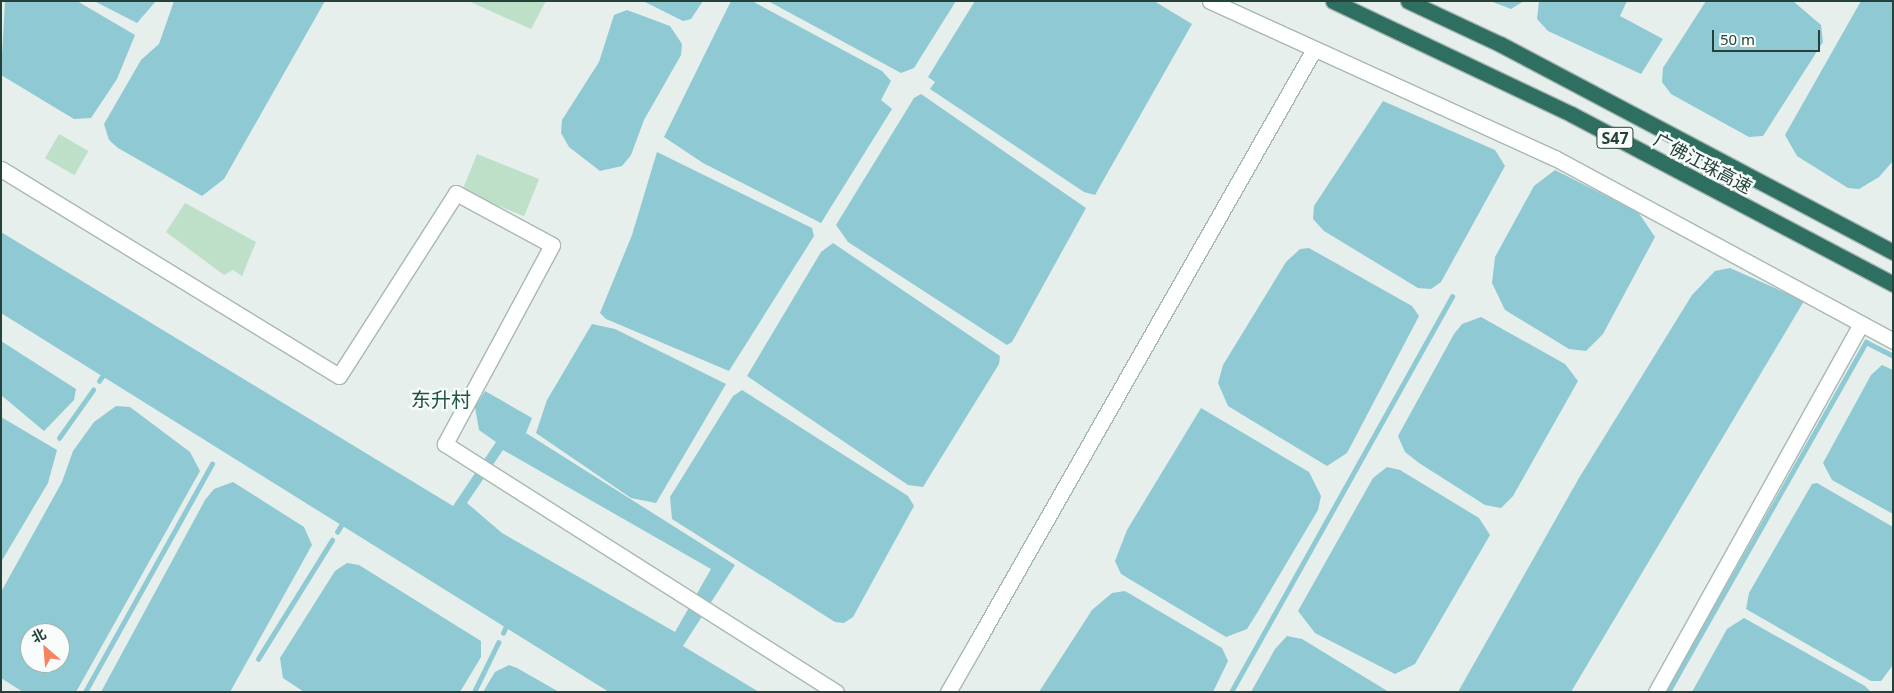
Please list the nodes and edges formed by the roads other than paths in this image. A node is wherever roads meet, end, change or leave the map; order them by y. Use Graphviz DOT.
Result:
graph roads {
  1 [pos="1210,1"];
  2 [pos="1333,1"];
  3 [pos="1408,1"];
  4 [pos="1313,51"];
  5 [pos="1,169"];
  6 [pos="1893,252"];
  7 [pos="1893,284"];
  8 [pos="1861,324"];
  9 [pos="1893,341"];
  10 [pos="954,688"];
  11 [pos="836,692"];
  12 [pos="1656,692"];
  1 -- 4 [label="street"];
  2 -- 7 [label="highway, 广佛江珠高速 / S47"];
  3 -- 6 [label="highway, 广佛江珠高速 / S47"];
  4 -- 8 [label="street"];
  4 -- 10 [label="street"];
  5 -- 11 [label="street"];
  8 -- 9 [label="street"];
  8 -- 12 [label="street"];
}
